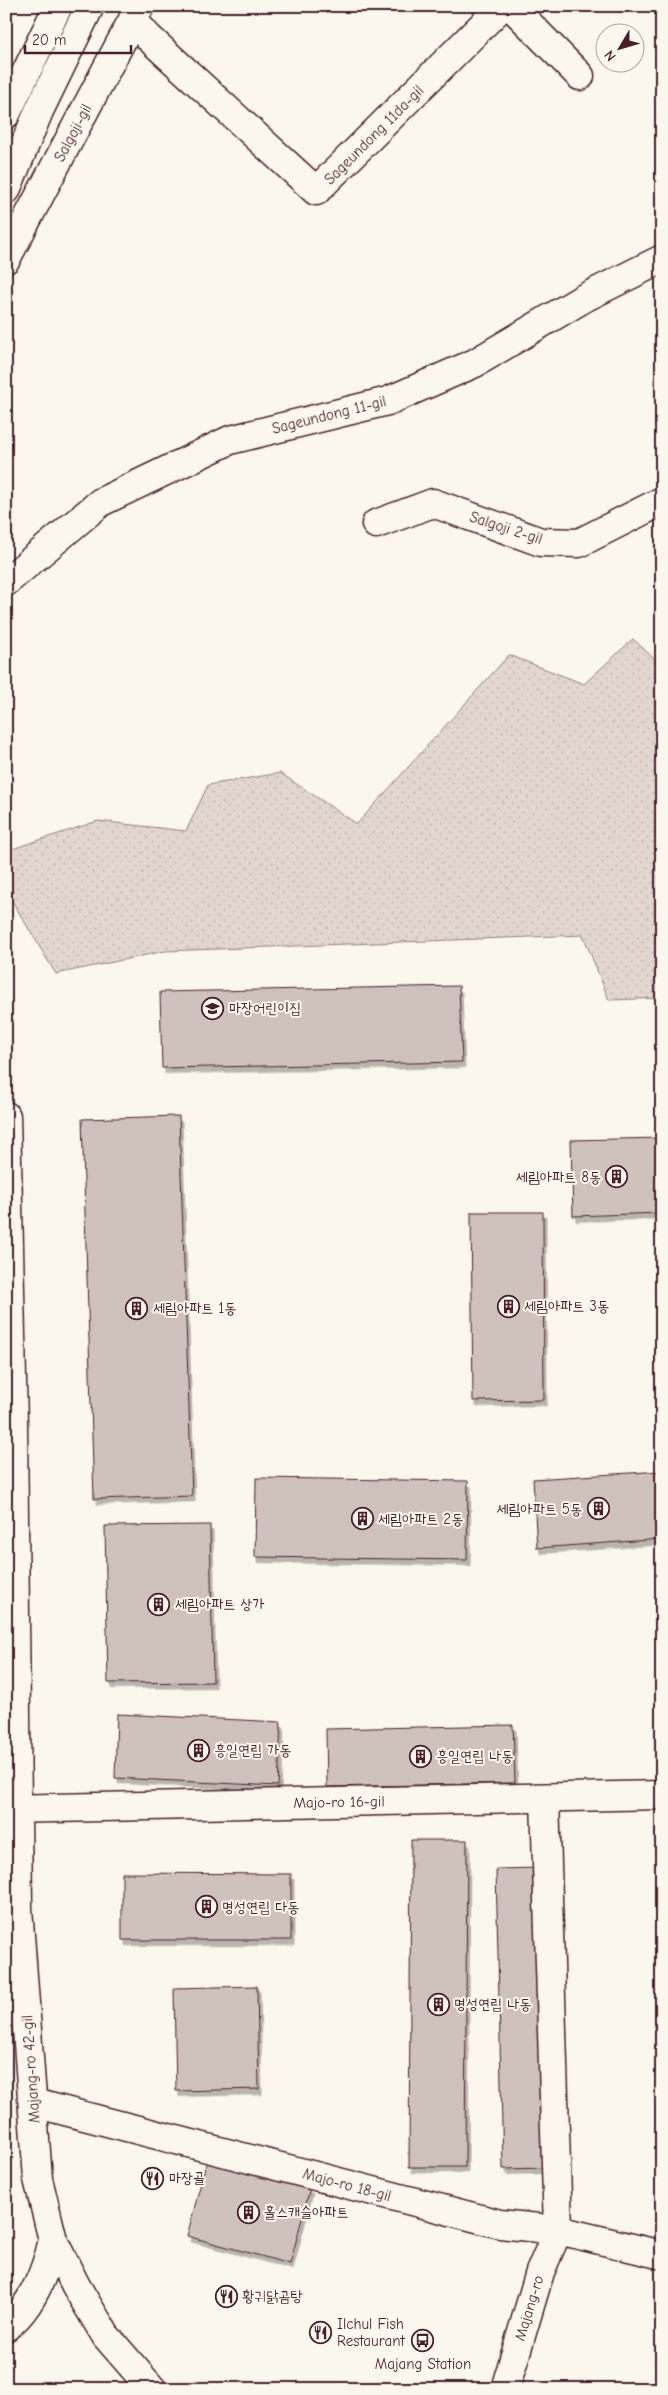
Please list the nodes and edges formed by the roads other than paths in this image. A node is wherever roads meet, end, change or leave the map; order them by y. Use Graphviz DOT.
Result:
graph roads {
  1 [pos="58,6"];
  2 [pos="90,6"];
  3 [pos="502,6"];
  4 [pos="511,6"];
  5 [pos="136,13"];
  6 [pos="580,76"];
  7 [pos="6,114"];
  8 [pos="6,190"];
  9 [pos="6,259"];
  10 [pos="662,259"];
  11 [pos="662,501"];
  12 [pos="376,524"];
  13 [pos="6,582"];
  14 [pos="6,1116"];
  15 [pos="6,1141"];
  16 [pos="662,1795"];
  17 [pos="545,1798"];
  18 [pos="12,1808"];
  19 [pos="34,2103"];
  20 [pos="558,2230"];
  21 [pos="53,2240"];
  22 [pos="662,2255"];
  23 [pos="6,2328"];
  24 [pos="152,2389"];
  25 [pos="505,2389"];
  1 -- 7 [label="main road"];
  2 -- 8 [label="main road"];
  3 -- 5 [label="main road, Sageundong 11da-gil"];
  4 -- 6 [label="main road"];
  5 -- 9 [label="main road, Salgoji-gil"];
  10 -- 13 [label="main road, Sageundong 11-gil"];
  11 -- 12 [label="main road, Salgoji 2-gil"];
  14 -- 15 [label="main road, Majang-ro 42-gil"];
  15 -- 18 [label="main road, Majang-ro 42-gil"];
  16 -- 17 [label="main road, Majo-ro 16-gil"];
  17 -- 18 [label="main road, Majo-ro 16-gil"];
  17 -- 20 [label="main road"];
  18 -- 19 [label="main road, Majang-ro 42-gil"];
  19 -- 20 [label="main road, Majo-ro 18-gil"];
  19 -- 21 [label="main road, Majang-ro 42-gil"];
  20 -- 22 [label="main road, Majo-ro 18-gil"];
  20 -- 25 [label="main road, Majang-ro"];
  21 -- 23 [label="main road"];
  21 -- 24 [label="main road, Majang-ro 42-gil"];
}
